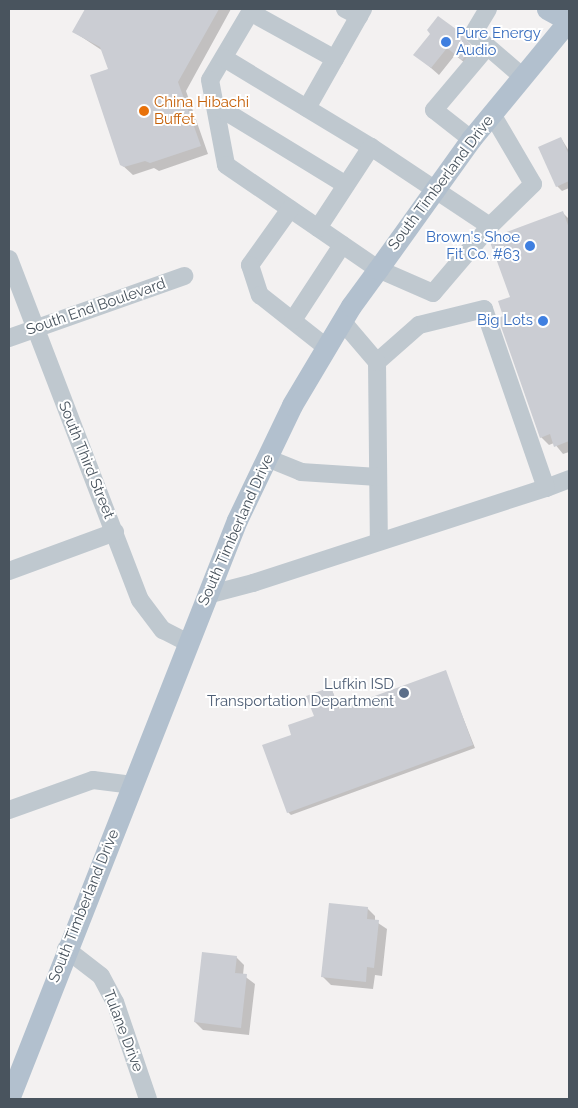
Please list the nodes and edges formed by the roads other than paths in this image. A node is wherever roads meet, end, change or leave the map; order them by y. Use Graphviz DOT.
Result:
graph roads {
  1 [pos="488,9"];
  2 [pos="547,9"];
  3 [pos="251,10"];
  4 [pos="356,11"];
  5 [pos="569,21"];
  6 [pos="487,47"];
  7 [pos="224,58"];
  8 [pos="335,59"];
  9 [pos="523,77"];
  10 [pos="215,105"];
  11 [pos="307,108"];
  12 [pos="492,114"];
  13 [pos="472,139"];
  14 [pos="371,147"];
  15 [pos="346,185"];
  16 [pos="436,188"];
  17 [pos="290,209"];
  18 [pos="490,226"];
  19 [pos="318,228"];
  20 [pos="342,245"];
  21 [pos="9,259"];
  22 [pos="378,269"];
  23 [pos="184,276"];
  24 [pos="292,320"];
  25 [pos="342,321"];
  26 [pos="34,328"];
  27 [pos="9,338"];
  28 [pos="327,348"];
  29 [pos="377,362"];
  30 [pos="267,458"];
  31 [pos="378,477"];
  32 [pos="569,479"];
  33 [pos="546,488"];
  34 [pos="115,532"];
  35 [pos="379,542"];
  36 [pos="9,571"];
  37 [pos="206,595"];
  38 [pos="188,643"];
  39 [pos="133,785"];
  40 [pos="9,810"];
  41 [pos="66,949"];
  42 [pos="9,1099"];
  43 [pos="148,1099"];
  1 -- 6 [label="street"];
  2 -- 5 [label="main road"];
  3 -- 7 [label="street"];
  3 -- 8 [label="street"];
  4 -- 8 [label="street"];
  5 -- 9 [label="main road, South Timberland Drive"];
  6 -- 9 [label="street"];
  6 -- 13 [label="street"];
  7 -- 10 [label="street"];
  7 -- 11 [label="street"];
  8 -- 11 [label="street"];
  9 -- 12 [label="main road, South Timberland Drive"];
  10 -- 15 [label="street"];
  10 -- 17 [label="street"];
  11 -- 14 [label="street"];
  12 -- 13 [label="main road, South Timberland Drive"];
  12 -- 18 [label="street"];
  13 -- 16 [label="main road, South Timberland Drive"];
  14 -- 15 [label="street"];
  14 -- 16 [label="street"];
  15 -- 19 [label="street"];
  16 -- 18 [label="street"];
  16 -- 22 [label="main road, South Timberland Drive"];
  17 -- 19 [label="street"];
  17 -- 24 [label="street"];
  18 -- 22 [label="street"];
  19 -- 20 [label="street"];
  20 -- 22 [label="street"];
  20 -- 24 [label="street"];
  21 -- 26 [label="street, South Third Street"];
  22 -- 25 [label="main road, South Timberland Drive"];
  23 -- 26 [label="street, South End Boulevard"];
  24 -- 28 [label="street"];
  25 -- 28 [label="main road, South Timberland Drive"];
  25 -- 29 [label="street"];
  26 -- 27 [label="street, South End Boulevard"];
  26 -- 34 [label="street, South Third Street"];
  28 -- 30 [label="main road, South Timberland Drive"];
  29 -- 31 [label="street"];
  29 -- 33 [label="street"];
  30 -- 31 [label="street"];
  30 -- 37 [label="main road, South Timberland Drive"];
  31 -- 35 [label="street"];
  32 -- 33 [label="street"];
  33 -- 35 [label="street"];
  34 -- 36 [label="street"];
  34 -- 38 [label="street, South Third Street"];
  35 -- 37 [label="street"];
  37 -- 38 [label="main road, South Timberland Drive"];
  38 -- 39 [label="main road, South Timberland Drive"];
  39 -- 40 [label="street"];
  39 -- 41 [label="main road, South Timberland Drive"];
  41 -- 42 [label="main road, South Timberland Drive"];
  41 -- 43 [label="street, Tulane Drive"];
}
